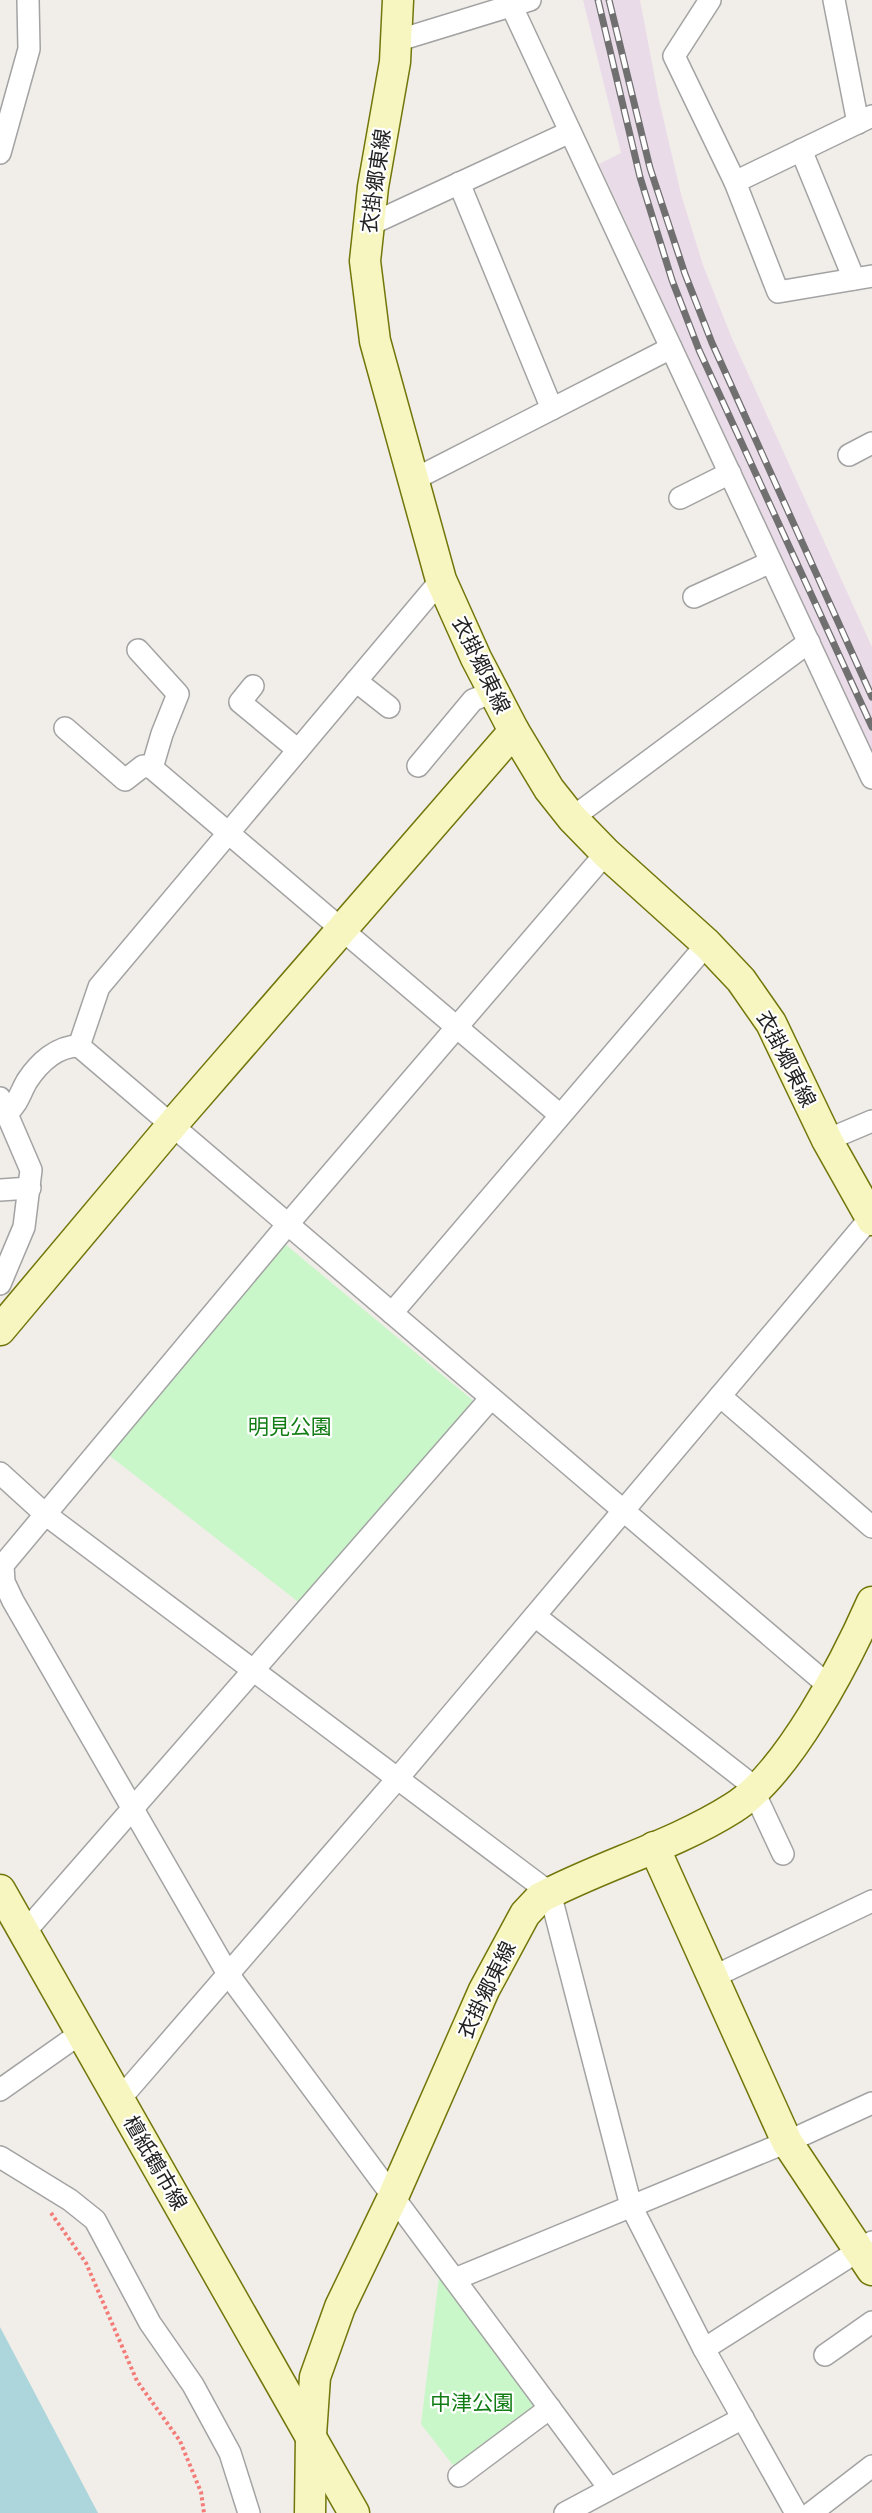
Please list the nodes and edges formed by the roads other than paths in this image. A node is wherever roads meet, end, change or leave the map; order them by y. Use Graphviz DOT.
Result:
graph roads {
  1 [pos="28,0"];
  2 [pos="398,0"];
  3 [pos="710,0"];
  4 [pos="834,0"];
  5 [pos="521,4"];
  6 [pos="396,41"];
  7 [pos="869,117"];
  8 [pos="570,132"];
  9 [pos="801,150"];
  10 [pos="0,153"];
  11 [pos="459,183"];
  12 [pos="735,183"];
  13 [pos="369,225"];
  14 [pos="863,277"];
  15 [pos="671,348"];
  16 [pos="552,409"];
  17 [pos="872,444"];
  18 [pos="849,455"];
  19 [pos="730,473"];
  20 [pos="413,480"];
  21 [pos="680,498"];
  22 [pos="771,562"];
  23 [pos="441,580"];
  24 [pos="694,597"];
  25 [pos="809,642"];
  26 [pos="138,650"];
  27 [pos="356,681"];
  28 [pos="253,686"];
  29 [pos="493,692"];
  30 [pos="389,707"];
  31 [pos="65,728"];
  32 [pos="514,731"];
  33 [pos="298,750"];
  34 [pos="418,766"];
  35 [pos="152,768"];
  36 [pos="872,778"];
  37 [pos="572,818"];
  38 [pos="229,833"];
  39 [pos="606,853"];
  40 [pos="341,929"];
  41 [pos="706,944"];
  42 [pos="456,1029"];
  43 [pos="79,1046"];
  44 [pos="4,1105"];
  45 [pos="560,1116"];
  46 [pos="872,1121"];
  47 [pos="172,1125"];
  48 [pos="827,1140"];
  49 [pos="30,1188"];
  50 [pos="0,1190"];
  51 [pos="871,1218"];
  52 [pos="288,1224"];
  53 [pos="0,1284"];
  54 [pos="392,1313"];
  55 [pos="0,1330"];
  56 [pos="720,1396"];
  57 [pos="491,1398"];
  58 [pos="0,1473"];
  59 [pos="623,1511"];
  60 [pos="45,1514"];
  61 [pos="872,1527"];
  62 [pos="871,1608"];
  63 [pos="534,1616"];
  64 [pos="254,1670"];
  65 [pos="829,1686"];
  66 [pos="398,1778"];
  67 [pos="755,1790"];
  68 [pos="132,1808"];
  69 [pos="654,1847"];
  70 [pos="783,1854"];
  71 [pos="0,1890"];
  72 [pos="550,1893"];
  73 [pos="872,1901"];
  74 [pos="24,1933"];
  75 [pos="228,1974"];
  76 [pos="713,1977"];
  77 [pos="81,2032"];
  78 [pos="0,2090"];
  79 [pos="118,2100"];
  80 [pos="872,2103"];
  81 [pos="787,2142"];
  82 [pos="6,2164"];
  83 [pos="393,2197"];
  84 [pos="631,2206"];
  85 [pos="868,2254"];
  86 [pos="454,2279"];
  87 [pos="872,2322"];
  88 [pos="704,2349"];
  89 [pos="825,2355"];
  90 [pos="550,2408"];
  91 [pos="743,2418"];
  92 [pos="311,2435"];
  93 [pos="872,2466"];
  94 [pos="459,2476"];
  95 [pos="609,2488"];
  96 [pos="249,2513"];
  97 [pos="310,2513"];
  98 [pos="354,2513"];
  99 [pos="565,2513"];
  100 [pos="796,2513"];
  101 [pos="811,2513"];
  1 -- 10 [label="street"];
  2 -- 6 [label="main road, 衣掛郷東線"];
  3 -- 12 [label="street"];
  4 -- 7 [label="street"];
  5 -- 6 [label="street"];
  5 -- 8 [label="street"];
  6 -- 13 [label="main road, 衣掛郷東線"];
  7 -- 9 [label="street"];
  8 -- 11 [label="street"];
  8 -- 15 [label="street"];
  9 -- 12 [label="street"];
  9 -- 14 [label="street"];
  11 -- 13 [label="street"];
  11 -- 16 [label="street"];
  12 -- 14 [label="street"];
  13 -- 20 [label="main road, 衣掛郷東線"];
  15 -- 16 [label="street"];
  15 -- 19 [label="street"];
  16 -- 20 [label="street"];
  17 -- 18 [label="street"];
  19 -- 21 [label="street"];
  19 -- 22 [label="street"];
  20 -- 23 [label="main road, 衣掛郷東線"];
  22 -- 24 [label="street"];
  22 -- 25 [label="street"];
  23 -- 27 [label="street"];
  23 -- 29 [label="main road, 衣掛郷東線"];
  25 -- 36 [label="street"];
  25 -- 37 [label="street"];
  26 -- 35 [label="street"];
  27 -- 30 [label="street"];
  27 -- 33 [label="street"];
  28 -- 33 [label="street"];
  29 -- 32 [label="main road, 衣掛郷東線"];
  29 -- 34 [label="street"];
  31 -- 35 [label="street"];
  32 -- 37 [label="main road, 衣掛郷東線"];
  32 -- 40 [label="main road"];
  33 -- 38 [label="street"];
  35 -- 38 [label="street"];
  37 -- 39 [label="main road, 衣掛郷東線"];
  38 -- 40 [label="street"];
  38 -- 43 [label="street"];
  39 -- 41 [label="main road, 衣掛郷東線"];
  39 -- 42 [label="street"];
  40 -- 42 [label="street"];
  40 -- 47 [label="main road"];
  41 -- 45 [label="street"];
  41 -- 48 [label="main road, 衣掛郷東線"];
  42 -- 45 [label="street"];
  42 -- 52 [label="street"];
  43 -- 44 [label="street"];
  43 -- 47 [label="street"];
  44 -- 49 [label="street"];
  45 -- 54 [label="street"];
  46 -- 48 [label="street"];
  47 -- 52 [label="street"];
  47 -- 55 [label="main road"];
  48 -- 51 [label="main road, 衣掛郷東線"];
  49 -- 50 [label="street"];
  49 -- 53 [label="street"];
  51 -- 56 [label="street"];
  52 -- 54 [label="street"];
  52 -- 60 [label="street"];
  54 -- 57 [label="street"];
  56 -- 59 [label="street"];
  56 -- 61 [label="street"];
  57 -- 59 [label="street"];
  57 -- 64 [label="street"];
  58 -- 60 [label="street"];
  59 -- 63 [label="street"];
  59 -- 65 [label="street"];
  60 -- 64 [label="street"];
  60 -- 68 [label="street"];
  62 -- 65 [label="main road, 衣掛郷東線"];
  63 -- 66 [label="street"];
  63 -- 67 [label="street"];
  64 -- 66 [label="street"];
  64 -- 68 [label="street"];
  65 -- 67 [label="main road, 衣掛郷東線"];
  66 -- 72 [label="street"];
  66 -- 75 [label="street"];
  67 -- 69 [label="main road, 衣掛郷東線"];
  67 -- 70 [label="street"];
  68 -- 74 [label="street"];
  68 -- 75 [label="street"];
  69 -- 72 [label="main road, 衣掛郷東線"];
  69 -- 76 [label="main road"];
  71 -- 74 [label="main road, 檀紙鶴市線"];
  72 -- 83 [label="main road, 衣掛郷東線"];
  72 -- 84 [label="street"];
  73 -- 76 [label="street"];
  74 -- 77 [label="main road, 檀紙鶴市線"];
  75 -- 79 [label="street"];
  75 -- 83 [label="street"];
  76 -- 81 [label="main road"];
  77 -- 78 [label="street"];
  77 -- 79 [label="main road, 檀紙鶴市線"];
  79 -- 92 [label="main road, 檀紙鶴市線"];
  80 -- 81 [label="street"];
  81 -- 84 [label="street"];
  81 -- 85 [label="main road"];
  82 -- 96 [label="street"];
  83 -- 86 [label="street"];
  83 -- 92 [label="main road, 衣掛郷東線"];
  84 -- 86 [label="street"];
  84 -- 88 [label="street"];
  85 -- 88 [label="street"];
  86 -- 90 [label="street"];
  87 -- 89 [label="street"];
  88 -- 91 [label="street"];
  90 -- 94 [label="street"];
  90 -- 95 [label="street"];
  91 -- 95 [label="street"];
  91 -- 100 [label="street"];
  92 -- 97 [label="main road, 衣掛郷東線"];
  92 -- 98 [label="main road"];
  93 -- 101 [label="street"];
  95 -- 99 [label="street"];
}
